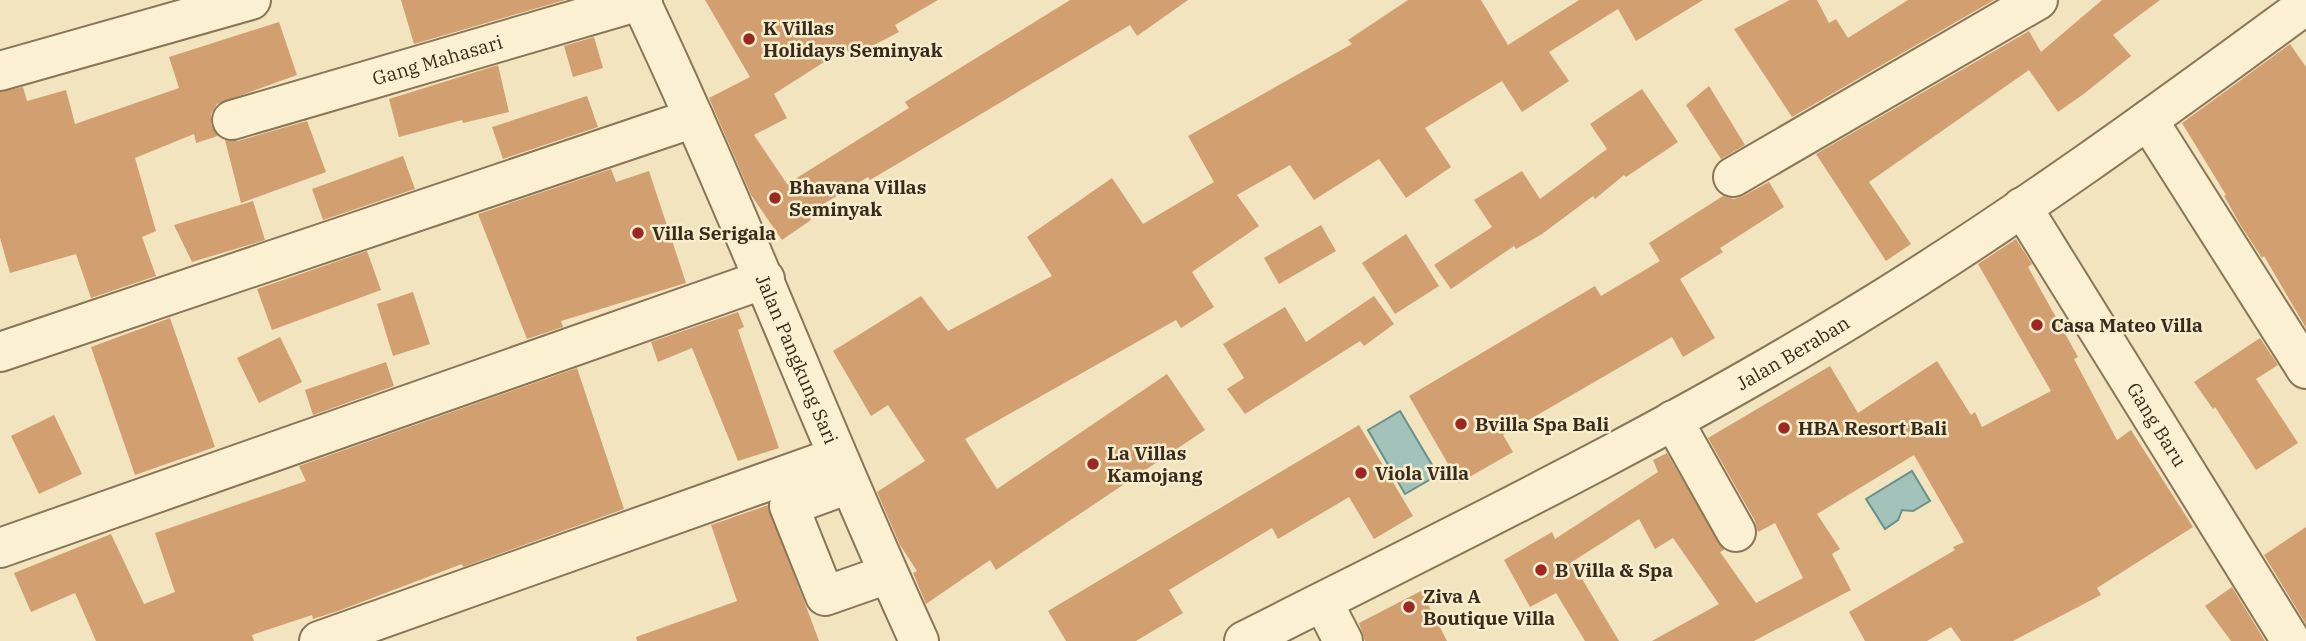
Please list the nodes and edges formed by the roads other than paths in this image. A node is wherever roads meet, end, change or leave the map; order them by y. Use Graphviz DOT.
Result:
graph roads {
  1 [pos="251,0"];
  2 [pos="641,0"];
  3 [pos="2038,0"];
  4 [pos="2306,5"];
  5 [pos="0,71"];
  6 [pos="694,118"];
  7 [pos="232,120"];
  8 [pos="2148,120"];
  9 [pos="1733,177"];
  10 [pos="2022,207"];
  11 [pos="765,279"];
  12 [pos="0,352"];
  13 [pos="2306,369"];
  14 [pos="1673,420"];
  15 [pos="842,470"];
  16 [pos="1735,532"];
  17 [pos="0,548"];
  18 [pos="888,574"];
  19 [pos="1323,601"];
  20 [pos="319,641"];
  21 [pos="919,641"];
  22 [pos="1244,641"];
  23 [pos="1343,641"];
  24 [pos="2291,641"];
  1 -- 5 [label="street"];
  2 -- 6 [label="street, Jalan Pangkung Sari"];
  2 -- 7 [label="street, Gang Mahasari"];
  3 -- 9 [label="street"];
  4 -- 8 [label="street, Jalan Beraban"];
  6 -- 11 [label="street, Jalan Pangkung Sari"];
  6 -- 12 [label="street"];
  8 -- 10 [label="street, Jalan Beraban"];
  8 -- 13 [label="street"];
  10 -- 14 [label="street, Jalan Beraban"];
  10 -- 24 [label="street, Gang Baru"];
  11 -- 15 [label="street, Jalan Pangkung Sari"];
  11 -- 17 [label="street"];
  14 -- 16 [label="street"];
  14 -- 19 [label="street, Jalan Beraban"];
  15 -- 18 [label="street, Jalan Pangkung Sari"];
  15 -- 18 [label="street"];
  15 -- 20 [label="street"];
  18 -- 21 [label="street, Jalan Pangkung Sari"];
  19 -- 22 [label="street, Jalan Beraban"];
  19 -- 23 [label="street"];
}
